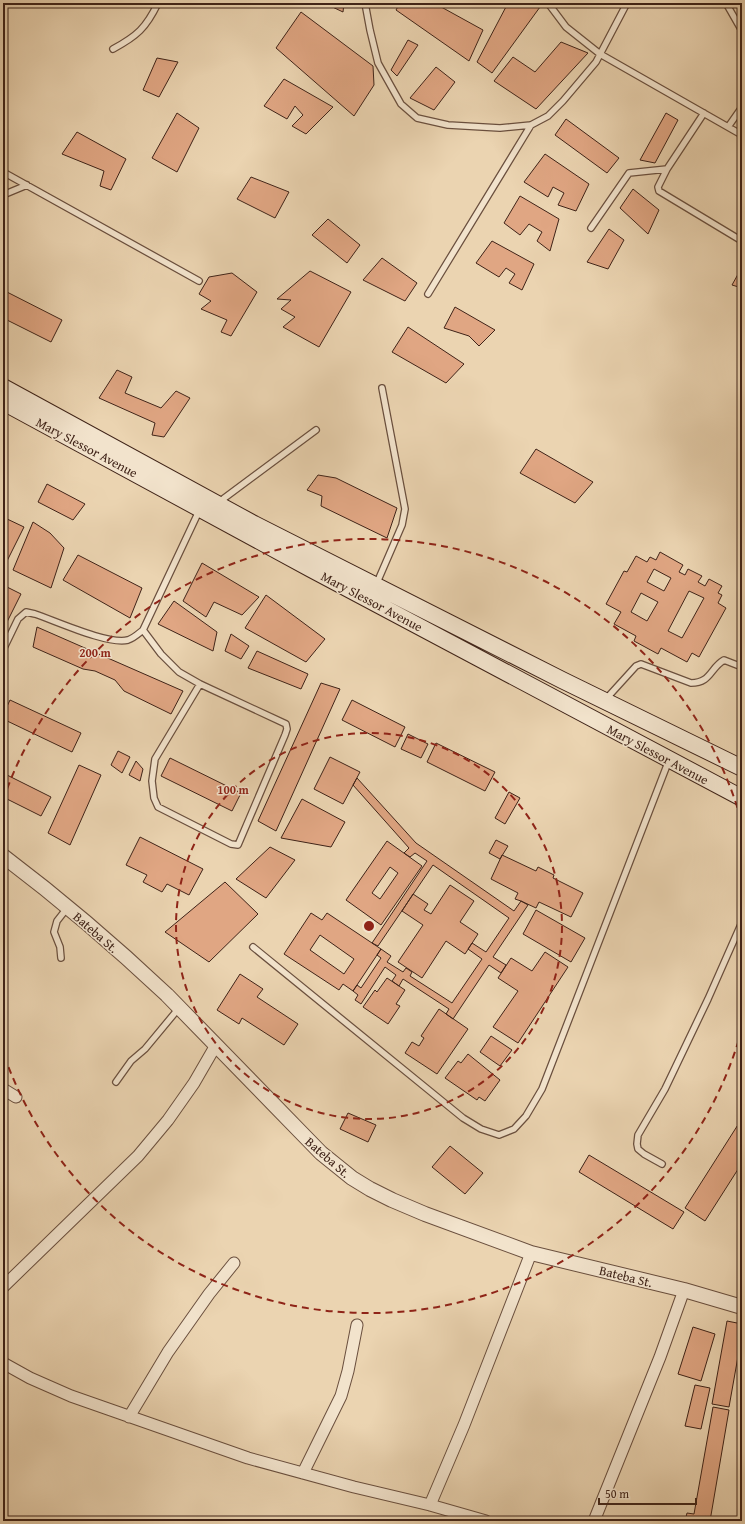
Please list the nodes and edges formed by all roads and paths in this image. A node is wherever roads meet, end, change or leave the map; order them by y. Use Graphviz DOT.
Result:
graph roads {
  1 [pos="158,3"];
  2 [pos="365,3"];
  3 [pos="548,3"];
  4 [pos="628,3"];
  5 [pos="726,3"];
  6 [pos="742,31"];
  7 [pos="113,49"];
  8 [pos="600,54"];
  9 [pos="742,107"];
  10 [pos="704,113"];
  11 [pos="531,125"];
  12 [pos="728,127"];
  13 [pos="742,135"];
  14 [pos="667,169"];
  15 [pos="3,172"];
  16 [pos="27,185"];
  17 [pos="3,195"];
  18 [pos="591,228"];
  19 [pos="742,241"];
  20 [pos="199,281"];
  21 [pos="428,294"];
  22 [pos="3,387"];
  23 [pos="382,388"];
  24 [pos="3,402"];
  25 [pos="316,430"];
  26 [pos="218,504"];
  27 [pos="200,508"];
  28 [pos="376,586"];
  29 [pos="143,630"];
  30 [pos="3,650"];
  31 [pos="742,667"];
  32 [pos="200,684"];
  33 [pos="604,700"];
  34 [pos="669,760"];
  35 [pos="742,768"];
  36 [pos="742,798"];
  37 [pos="3,856"];
  38 [pos="68,907"];
  39 [pos="742,922"];
  40 [pos="253,947"];
  41 [pos="61,958"];
  42 [pos="179,1008"];
  43 [pos="216,1045"];
  44 [pos="116,1082"];
  45 [pos="3,1089"];
  46 [pos="16,1097"];
  47 [pos="662,1164"];
  48 [pos="531,1253"];
  49 [pos="234,1263"];
  50 [pos="3,1286"];
  51 [pos="684,1290"];
  52 [pos="742,1307"];
  53 [pos="357,1325"];
  54 [pos="3,1363"];
  55 [pos="129,1417"];
  56 [pos="303,1474"];
  57 [pos="430,1505"];
  58 [pos="486,1521"];
  59 [pos="594,1521"];
  1 -- 7 [label="lane"];
  2 -- 11 [label="lane"];
  3 -- 8 [label="lane"];
  4 -- 8 [label="lane"];
  5 -- 6 [label="lane"];
  8 -- 10 [label="lane"];
  8 -- 11 [label="lane"];
  9 -- 12 [label="lane"];
  10 -- 12 [label="lane"];
  10 -- 14 [label="lane"];
  11 -- 21 [label="lane"];
  12 -- 13 [label="lane"];
  14 -- 18 [label="lane"];
  14 -- 19 [label="lane"];
  15 -- 16 [label="lane"];
  16 -- 17 [label="lane"];
  16 -- 20 [label="lane"];
  22 -- 26 [label="main road, Mary Slessor Avenue"];
  23 -- 28 [label="lane"];
  24 -- 27 [label="main road, Mary Slessor Avenue"];
  25 -- 26 [label="lane"];
  26 -- 28 [label="main road, Mary Slessor Avenue"];
  27 -- 29 [label="lane"];
  27 -- 34 [label="main road, Mary Slessor Avenue"];
  28 -- 33 [label="main road, Mary Slessor Avenue"];
  29 -- 30 [label="lane"];
  29 -- 32 [label="lane"];
  31 -- 33 [label="lane"];
  32 -- 32 [label="lane"];
  33 -- 35 [label="main road, Mary Slessor Avenue"];
  34 -- 36 [label="main road, Mary Slessor Avenue"];
  34 -- 40 [label="lane"];
  37 -- 38 [label="street, Bateba St."];
  38 -- 41 [label="lane"];
  38 -- 42 [label="street, Bateba St."];
  39 -- 47 [label="lane"];
  42 -- 43 [label="street, Bateba St."];
  42 -- 44 [label="lane"];
  43 -- 48 [label="street, Bateba St."];
  43 -- 50 [label="street"];
  45 -- 46 [label="street"];
  48 -- 51 [label="street, Bateba St."];
  48 -- 57 [label="street"];
  49 -- 55 [label="street"];
  51 -- 52 [label="street, Bateba St."];
  51 -- 59 [label="street"];
  53 -- 56 [label="street"];
  54 -- 55 [label="street"];
  55 -- 56 [label="street"];
  56 -- 57 [label="street"];
  57 -- 58 [label="street"];
}
